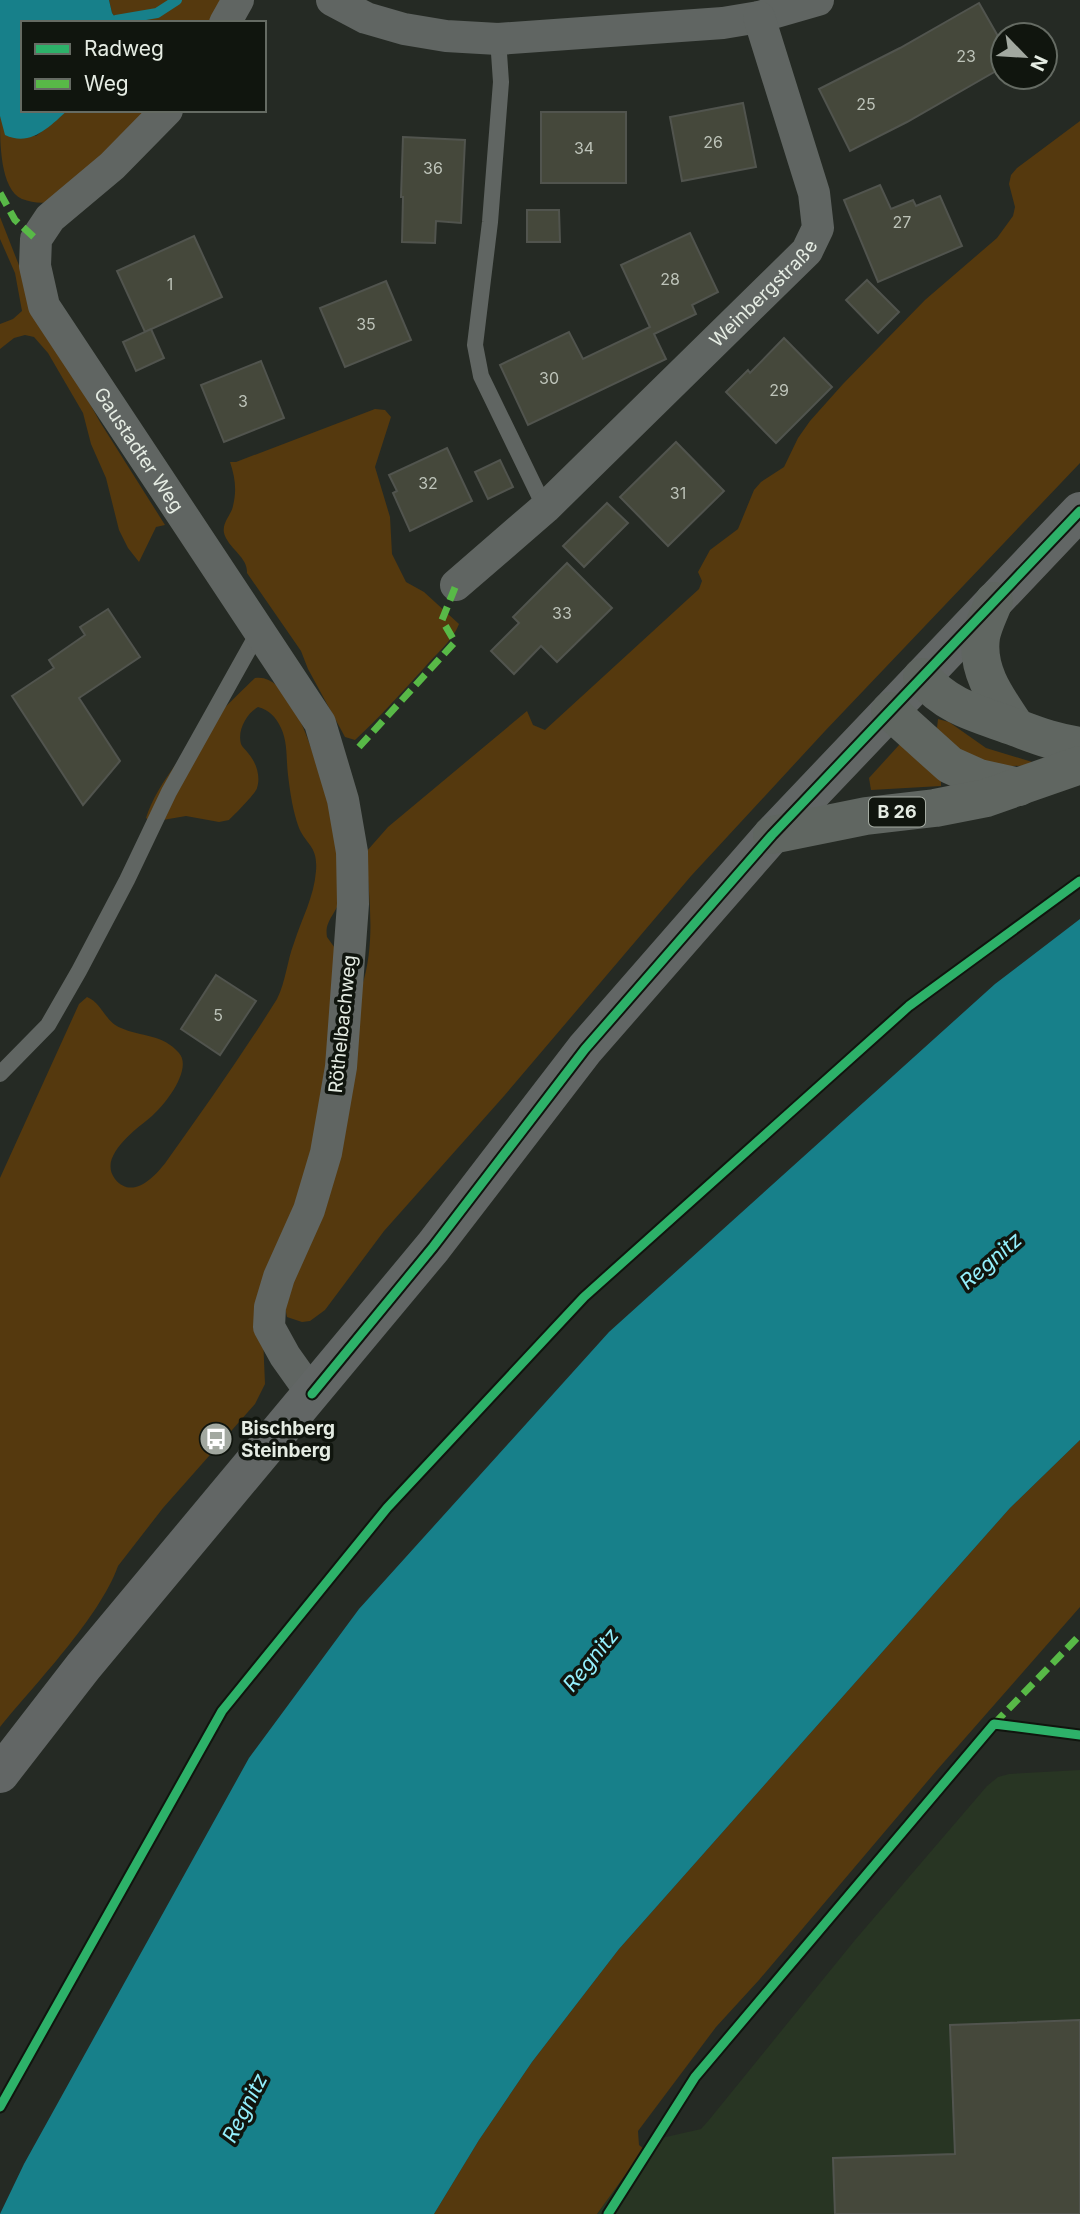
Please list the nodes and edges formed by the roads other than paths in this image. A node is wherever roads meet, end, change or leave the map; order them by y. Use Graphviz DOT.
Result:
graph roads {
  1 [pos="238,0"];
  2 [pos="332,0"];
  3 [pos="818,0"];
  4 [pos="759,17"];
  5 [pos="226,21"];
  6 [pos="498,39"];
  7 [pos="165,112"];
  8 [pos="545,508"];
  9 [pos="1080,511"];
  10 [pos="456,585"];
  11 [pos="994,601"];
  12 [pos="265,640"];
  13 [pos="922,677"];
  14 [pos="890,711"];
  15 [pos="1016,727"];
  16 [pos="1080,746"];
  17 [pos="1080,765"];
  18 [pos="1021,787"];
  19 [pos="772,835"];
  20 [pos="0,1074"];
  21 [pos="312,1394"];
  22 [pos="0,1774"];
  1 -- 5 [label="street"];
  2 -- 6 [label="street"];
  3 -- 4 [label="street"];
  4 -- 6 [label="street"];
  4 -- 8 [label="street, Weinbergstraße"];
  6 -- 8 [label="lane"];
  7 -- 12 [label="street, Gaustadter Weg"];
  8 -- 10 [label="street, Weinbergstraße"];
  9 -- 11 [label="street"];
  11 -- 13 [label="street"];
  11 -- 15 [label="main road"];
  12 -- 20 [label="lane"];
  12 -- 21 [label="street, Röthelbachweg"];
  13 -- 14 [label="street"];
  13 -- 15 [label="main road"];
  14 -- 18 [label="main road"];
  14 -- 19 [label="street"];
  15 -- 16 [label="main road"];
  17 -- 18 [label="main road, B 26"];
  18 -- 19 [label="main road, B 26"];
  19 -- 21 [label="street"];
  21 -- 22 [label="street"];
}
